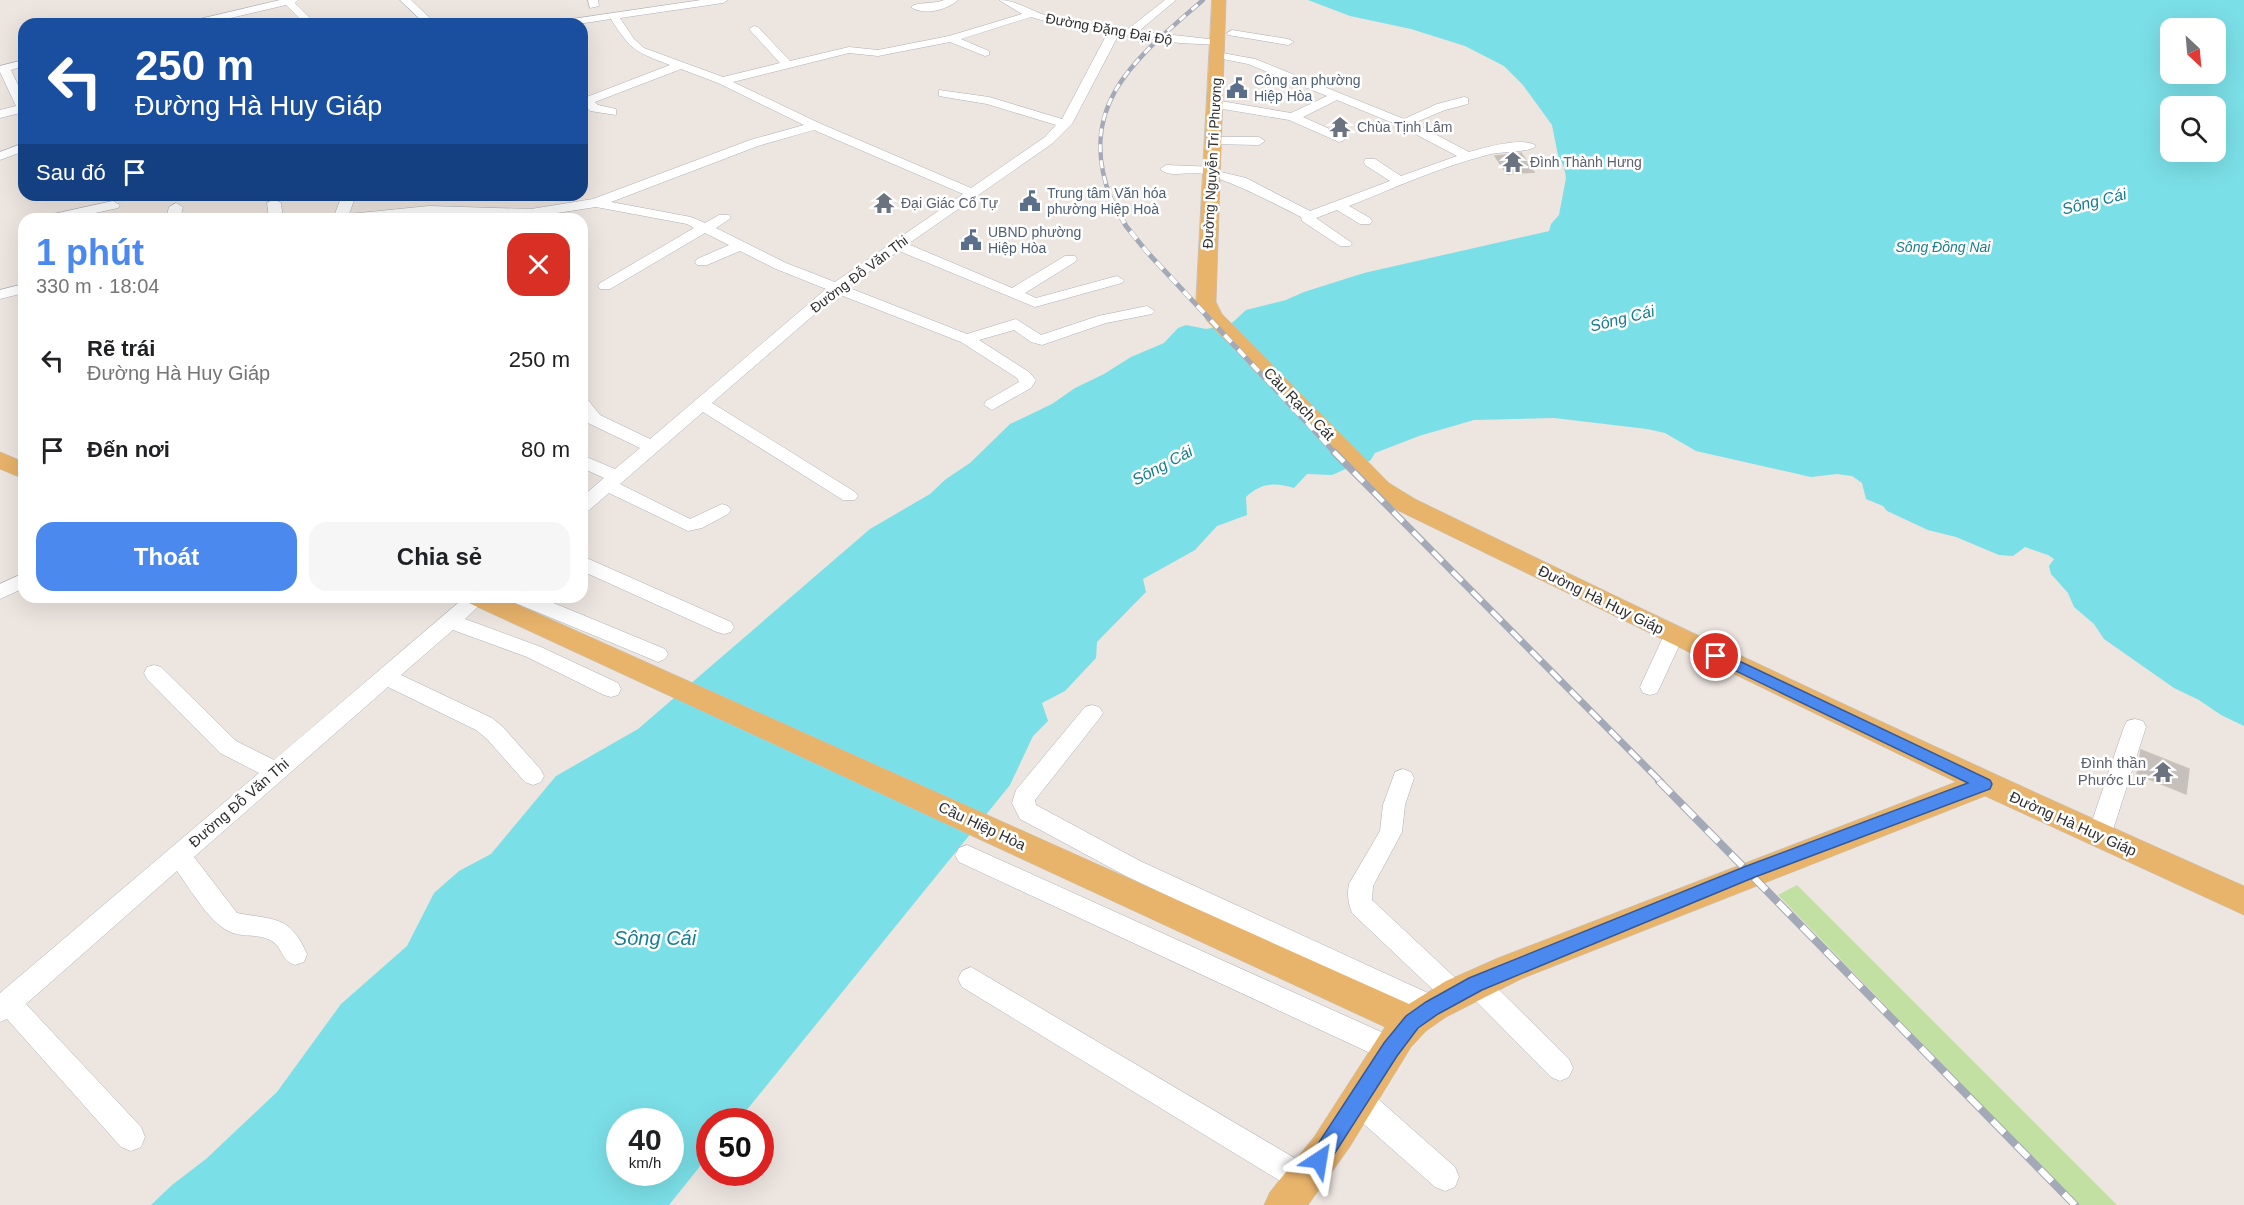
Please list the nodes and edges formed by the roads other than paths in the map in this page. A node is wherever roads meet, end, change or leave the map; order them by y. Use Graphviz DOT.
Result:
graph roads {
  1 [pos="405,0"];
  2 [pos="723,0"];
  3 [pos="953,0"];
  4 [pos="1004,0"];
  5 [pos="1171,0"];
  6 [pos="290,1"];
  7 [pos="1221,2"];
  8 [pos="916,7"];
  9 [pos="1029,11"];
  10 [pos="613,15"];
  11 [pos="217,18"];
  12 [pos="306,18"];
  13 [pos="425,18"];
  14 [pos="588,19"];
  15 [pos="1248,21"];
  16 [pos="754,29"];
  17 [pos="1122,31"];
  18 [pos="951,39"];
  19 [pos="1288,42"];
  20 [pos="1221,43"];
  21 [pos="986,53"];
  22 [pos="787,64"];
  23 [pos="18,65"];
  24 [pos="682,65"];
  25 [pos="2,69"];
  26 [pos="722,81"];
  27 [pos="943,93"];
  28 [pos="1335,96"];
  29 [pos="18,98"];
  30 [pos="1464,101"];
  31 [pos="1215,104"];
  32 [pos="18,110"];
  33 [pos="612,112"];
  34 [pos="0,114"];
  35 [pos="1292,117"];
  36 [pos="1404,123"];
  37 [pos="1066,124"];
  38 [pos="815,126"];
  39 [pos="1339,138"];
  40 [pos="1213,141"];
  41 [pos="1259,141"];
  42 [pos="1530,146"];
  43 [pos="18,149"];
  44 [pos="0,156"];
  45 [pos="1467,156"];
  46 [pos="1370,162"];
  47 [pos="1166,169"];
  48 [pos="1211,172"];
  49 [pos="1401,182"];
  50 [pos="972,193"];
  51 [pos="397,201"];
  52 [pos="465,201"];
  53 [pos="274,203"];
  54 [pos="596,203"];
  55 [pos="113,205"];
  56 [pos="1338,205"];
  57 [pos="454,211"];
  58 [pos="396,212"];
  59 [pos="77,213"];
  60 [pos="275,213"];
  61 [pos="388,213"];
  62 [pos="1308,217"];
  63 [pos="724,218"];
  64 [pos="1365,221"];
  65 [pos="1292,226"];
  66 [pos="704,227"];
  67 [pos="1345,243"];
  68 [pos="898,245"];
  69 [pos="739,246"];
  70 [pos="1070,259"];
  71 [pos="702,262"];
  72 [pos="1118,280"];
  73 [pos="605,286"];
  74 [pos="837,288"];
  75 [pos="18,290"];
  76 [pos="1013,294"];
  77 [pos="0,295"];
  78 [pos="1146,311"];
  79 [pos="1214,317"];
  80 [pos="966,339"];
  81 [pos="702,404"];
  82 [pos="992,405"];
  83 [pos="588,412"];
  84 [pos="653,447"];
  85 [pos="0,459"];
  86 [pos="588,465"];
  87 [pos="18,469"];
  88 [pos="613,481"];
  89 [pos="1385,492"];
  90 [pos="849,496"];
  91 [pos="588,502"];
  92 [pos="722,510"];
  93 [pos="588,566"];
  94 [pos="18,583"];
  95 [pos="0,592"];
  96 [pos="471,603"];
  97 [pos="491,603"];
  98 [pos="535,603"];
  99 [pos="450,621"];
  100 [pos="724,627"];
  101 [pos="1674,635"];
  102 [pos="658,654"];
  103 [pos="154,673"];
  104 [pos="386,677"];
  105 [pos="1650,687"];
  106 [pos="611,689"];
  107 [pos="1092,713"];
  108 [pos="2135,727"];
  109 [pos="276,771"];
  110 [pos="533,776"];
  111 [pos="1403,778"];
  112 [pos="1984,784"];
  113 [pos="2099,836"];
  114 [pos="179,855"];
  115 [pos="967,855"];
  116 [pos="2244,901"];
  117 [pos="295,954"];
  118 [pos="971,979"];
  119 [pos="1444,1002"];
  120 [pos="4,1006"];
  121 [pos="1390,1049"];
  122 [pos="1560,1068"];
  123 [pos="1359,1101"];
  124 [pos="131,1137"];
  125 [pos="1445,1178"];
  126 [pos="1294,1192"];
  1 -- 13 [label="street"];
  2 -- 10 [label="street"];
  3 -- 8 [label="street"];
  4 -- 9 [label="street, Đường Đặng Đại Độ"];
  5 -- 17 [label="street"];
  6 -- 11 [label="street"];
  6 -- 12 [label="street"];
  7 -- 20 [label="main road, Đường Nguyễn Tri Phương"];
  9 -- 17 [label="street, Đường Đặng Đại Độ"];
  9 -- 18 [label="street"];
  10 -- 14 [label="street"];
  10 -- 24 [label="street"];
  15 -- 20 [label="street"];
  16 -- 22 [label="street"];
  17 -- 20 [label="street, Đường Đặng Đại Độ"];
  17 -- 37 [label="street, Đường Đỗ Văn Thi"];
  18 -- 21 [label="street"];
  18 -- 22 [label="street"];
  19 -- 20 [label="street"];
  20 -- 28 [label="street"];
  20 -- 31 [label="main road, Đường Nguyễn Tri Phương"];
  22 -- 26 [label="street"];
  23 -- 25 [label="street"];
  24 -- 26 [label="street"];
  24 -- 33 [label="street"];
  25 -- 29 [label="street"];
  26 -- 38 [label="street"];
  27 -- 37 [label="street"];
  28 -- 35 [label="street"];
  28 -- 36 [label="street"];
  30 -- 36 [label="street"];
  31 -- 35 [label="street"];
  31 -- 40 [label="main road, Đường Nguyễn Tri Phương"];
  32 -- 34 [label="street"];
  35 -- 39 [label="street"];
  36 -- 45 [label="street"];
  37 -- 50 [label="street, Đường Đỗ Văn Thi"];
  38 -- 50 [label="street"];
  38 -- 54 [label="street"];
  40 -- 41 [label="street"];
  40 -- 48 [label="main road, Đường Nguyễn Tri Phương"];
  42 -- 45 [label="street"];
  43 -- 44 [label="street"];
  45 -- 49 [label="street"];
  46 -- 49 [label="street"];
  47 -- 48 [label="street"];
  48 -- 62 [label="street"];
  48 -- 79 [label="main road, Đường Nguyễn Tri Phương"];
  49 -- 56 [label="street"];
  50 -- 68 [label="street, Đường Đỗ Văn Thi"];
  51 -- 58 [label="street"];
  52 -- 57 [label="street"];
  53 -- 60 [label="street"];
  54 -- 57 [label="street"];
  54 -- 66 [label="street"];
  55 -- 59 [label="street"];
  56 -- 62 [label="street"];
  56 -- 64 [label="street"];
  57 -- 58 [label="street"];
  58 -- 61 [label="street"];
  62 -- 65 [label="street"];
  62 -- 67 [label="street"];
  63 -- 66 [label="street"];
  66 -- 69 [label="street"];
  66 -- 73 [label="street"];
  68 -- 74 [label="street, Đường Đỗ Văn Thi"];
  68 -- 76 [label="street"];
  69 -- 71 [label="street"];
  69 -- 74 [label="street"];
  70 -- 76 [label="street"];
  72 -- 76 [label="street"];
  74 -- 80 [label="street"];
  74 -- 81 [label="street, Đường Đỗ Văn Thi"];
  75 -- 77 [label="street"];
  78 -- 80 [label="street"];
  79 -- 89 [label="main road, Cầu Rạch Cát"];
  80 -- 82 [label="street"];
  81 -- 84 [label="street, Đường Đỗ Văn Thi"];
  81 -- 90 [label="street"];
  83 -- 84 [label="street"];
  84 -- 88 [label="street, Đường Đỗ Văn Thi"];
  85 -- 87 [label="main road"];
  86 -- 88 [label="street"];
  88 -- 91 [label="street, Đường Đỗ Văn Thi"];
  88 -- 92 [label="street"];
  89 -- 101 [label="main road, Đường Hà Huy Giáp"];
  93 -- 100 [label="street"];
  94 -- 95 [label="street"];
  96 -- 99 [label="street, Đường Đỗ Văn Thi"];
  97 -- 119 [label="main road, Cầu Hiệp Hòa"];
  98 -- 102 [label="street"];
  99 -- 104 [label="street, Đường Đỗ Văn Thi"];
  99 -- 106 [label="street"];
  101 -- 105 [label="street"];
  101 -- 112 [label="main road, Đường Hà Huy Giáp"];
  103 -- 109 [label="street"];
  104 -- 109 [label="street, Đường Đỗ Văn Thi"];
  104 -- 110 [label="street"];
  107 -- 119 [label="street"];
  108 -- 113 [label="street"];
  109 -- 114 [label="street, Đường Đỗ Văn Thi"];
  111 -- 119 [label="street"];
  112 -- 113 [label="main road, Đường Hà Huy Giáp"];
  112 -- 119 [label="main road"];
  113 -- 116 [label="main road, Đường Hà Huy Giáp"];
  114 -- 117 [label="street"];
  114 -- 120 [label="street, Đường Đỗ Văn Thi"];
  115 -- 121 [label="street"];
  118 -- 126 [label="street"];
  119 -- 121 [label="main road"];
  119 -- 122 [label="street"];
  120 -- 124 [label="street"];
  121 -- 123 [label="main road"];
  123 -- 125 [label="street"];
  123 -- 126 [label="main road"];
}
